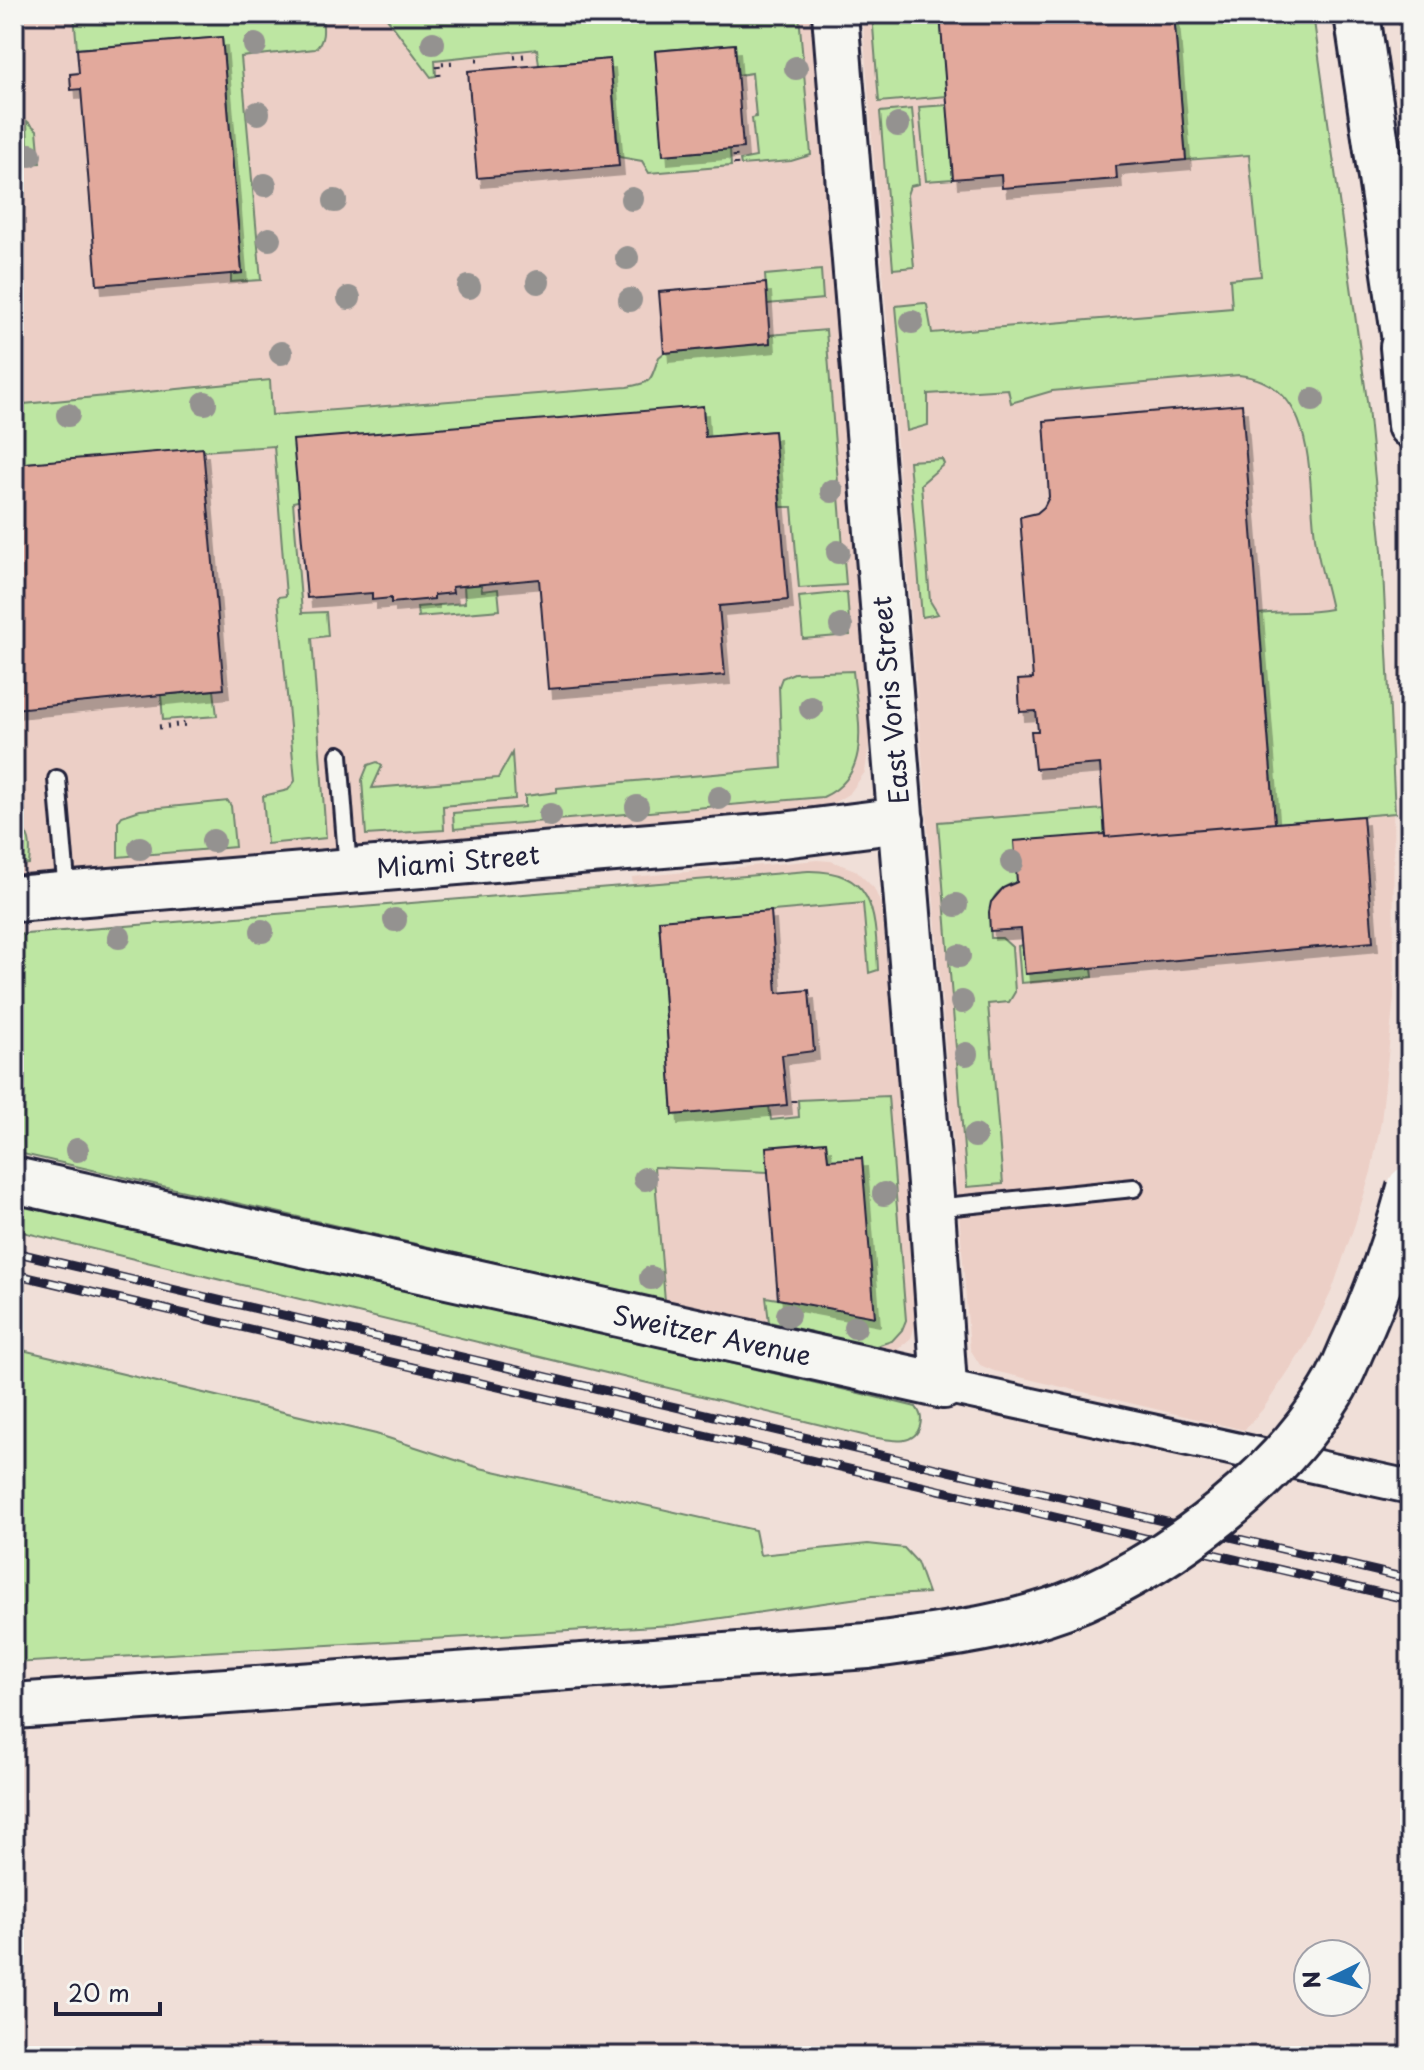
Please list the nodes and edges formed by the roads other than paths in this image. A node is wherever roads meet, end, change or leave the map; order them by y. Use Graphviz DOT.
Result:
graph roads {
  1 [pos="835,14"];
  2 [pos="1357,14"];
  3 [pos="1400,313"];
  4 [pos="1410,375"];
  5 [pos="1410,425"];
  6 [pos="339,755"];
  7 [pos="57,779"];
  8 [pos="901,820"];
  9 [pos="348,871"];
  10 [pos="67,894"];
  11 [pos="14,899"];
  12 [pos="14,1180"];
  13 [pos="1134,1188"];
  14 [pos="1410,1188"];
  15 [pos="932,1209"];
  16 [pos="944,1386"];
  17 [pos="1410,1487"];
  18 [pos="14,1706"];
  1 -- 8 [label="main road, East Voris Street"];
  2 -- 3 [label="main road"];
  3 -- 4 [label="main road"];
  3 -- 5 [label="main road"];
  6 -- 9 [label="lane"];
  7 -- 10 [label="lane"];
  8 -- 9 [label="main road, Miami Street"];
  8 -- 15 [label="main road, East Voris Street"];
  9 -- 10 [label="main road, Miami Street"];
  10 -- 11 [label="main road, Miami Street"];
  12 -- 16 [label="main road, Sweitzer Avenue"];
  13 -- 15 [label="lane"];
  14 -- 18 [label="main road, bridge"];
  15 -- 16 [label="main road, East Voris Street"];
  16 -- 17 [label="street, Sweitzer Avenue"];
}
